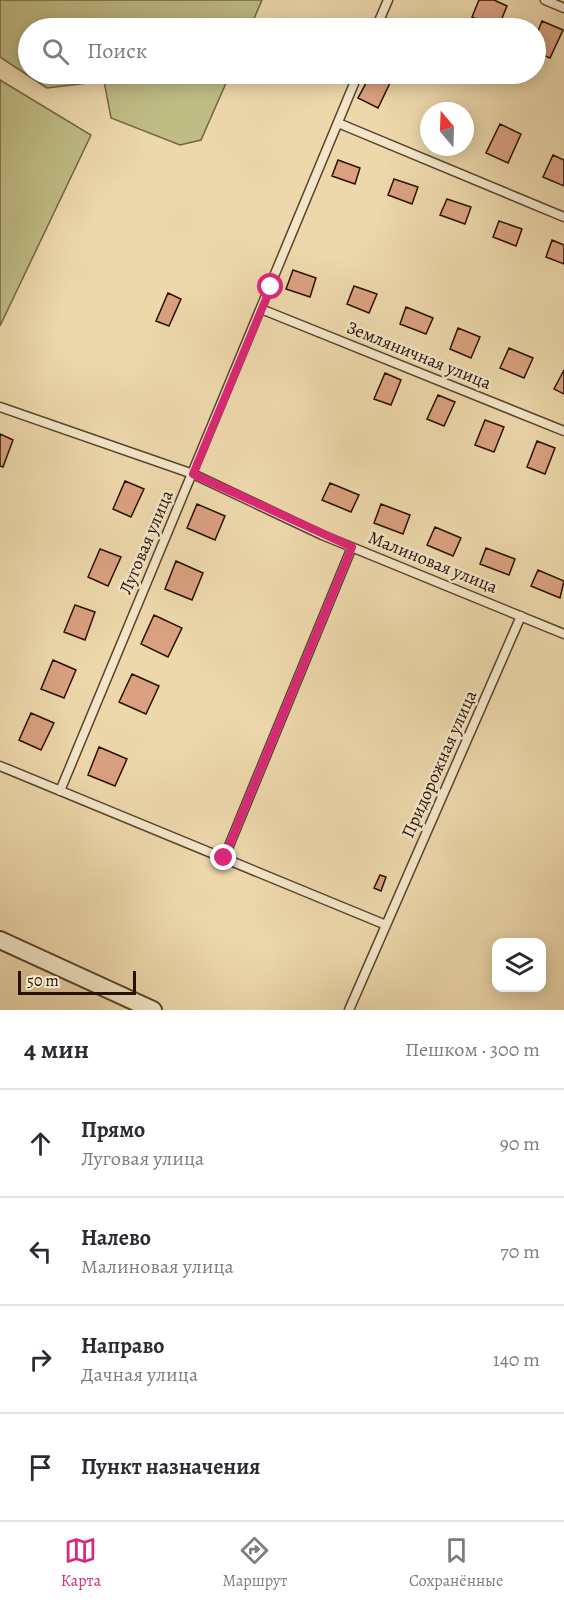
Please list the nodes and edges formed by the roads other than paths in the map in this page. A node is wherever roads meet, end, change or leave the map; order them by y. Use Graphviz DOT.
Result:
graph roads {
  1 [pos="388,0"];
  2 [pos="545,0"];
  3 [pos="564,8"];
  4 [pos="380,18"];
  5 [pos="354,84"];
  6 [pos="338,123"];
  7 [pos="564,218"];
  8 [pos="261,309"];
  9 [pos="0,407"];
  10 [pos="564,431"];
  11 [pos="193,474"];
  12 [pos="352,547"];
  13 [pos="521,616"];
  14 [pos="564,634"];
  15 [pos="0,766"];
  16 [pos="60,791"];
  17 [pos="224,858"];
  18 [pos="386,925"];
  19 [pos="0,940"];
  20 [pos="153,1010"];
  21 [pos="349,1010"];
  1 -- 4 [label="lane"];
  2 -- 3 [label="lane"];
  5 -- 6 [label="lane, Луговая улица"];
  6 -- 7 [label="lane"];
  6 -- 8 [label="lane, Луговая улица"];
  8 -- 10 [label="lane, Земляничная улица"];
  8 -- 11 [label="lane, Луговая улица"];
  9 -- 11 [label="lane, Малиновая улица"];
  11 -- 12 [label="lane, Малиновая улица"];
  11 -- 16 [label="lane, Луговая улица"];
  12 -- 13 [label="lane, Малиновая улица"];
  12 -- 17 [label="lane"];
  13 -- 14 [label="lane, Малиновая улица"];
  13 -- 18 [label="lane, Придорожная улица"];
  15 -- 16 [label="lane"];
  16 -- 17 [label="lane"];
  17 -- 18 [label="lane"];
  18 -- 21 [label="lane, Придорожная улица"];
  19 -- 20 [label="street"];
}
